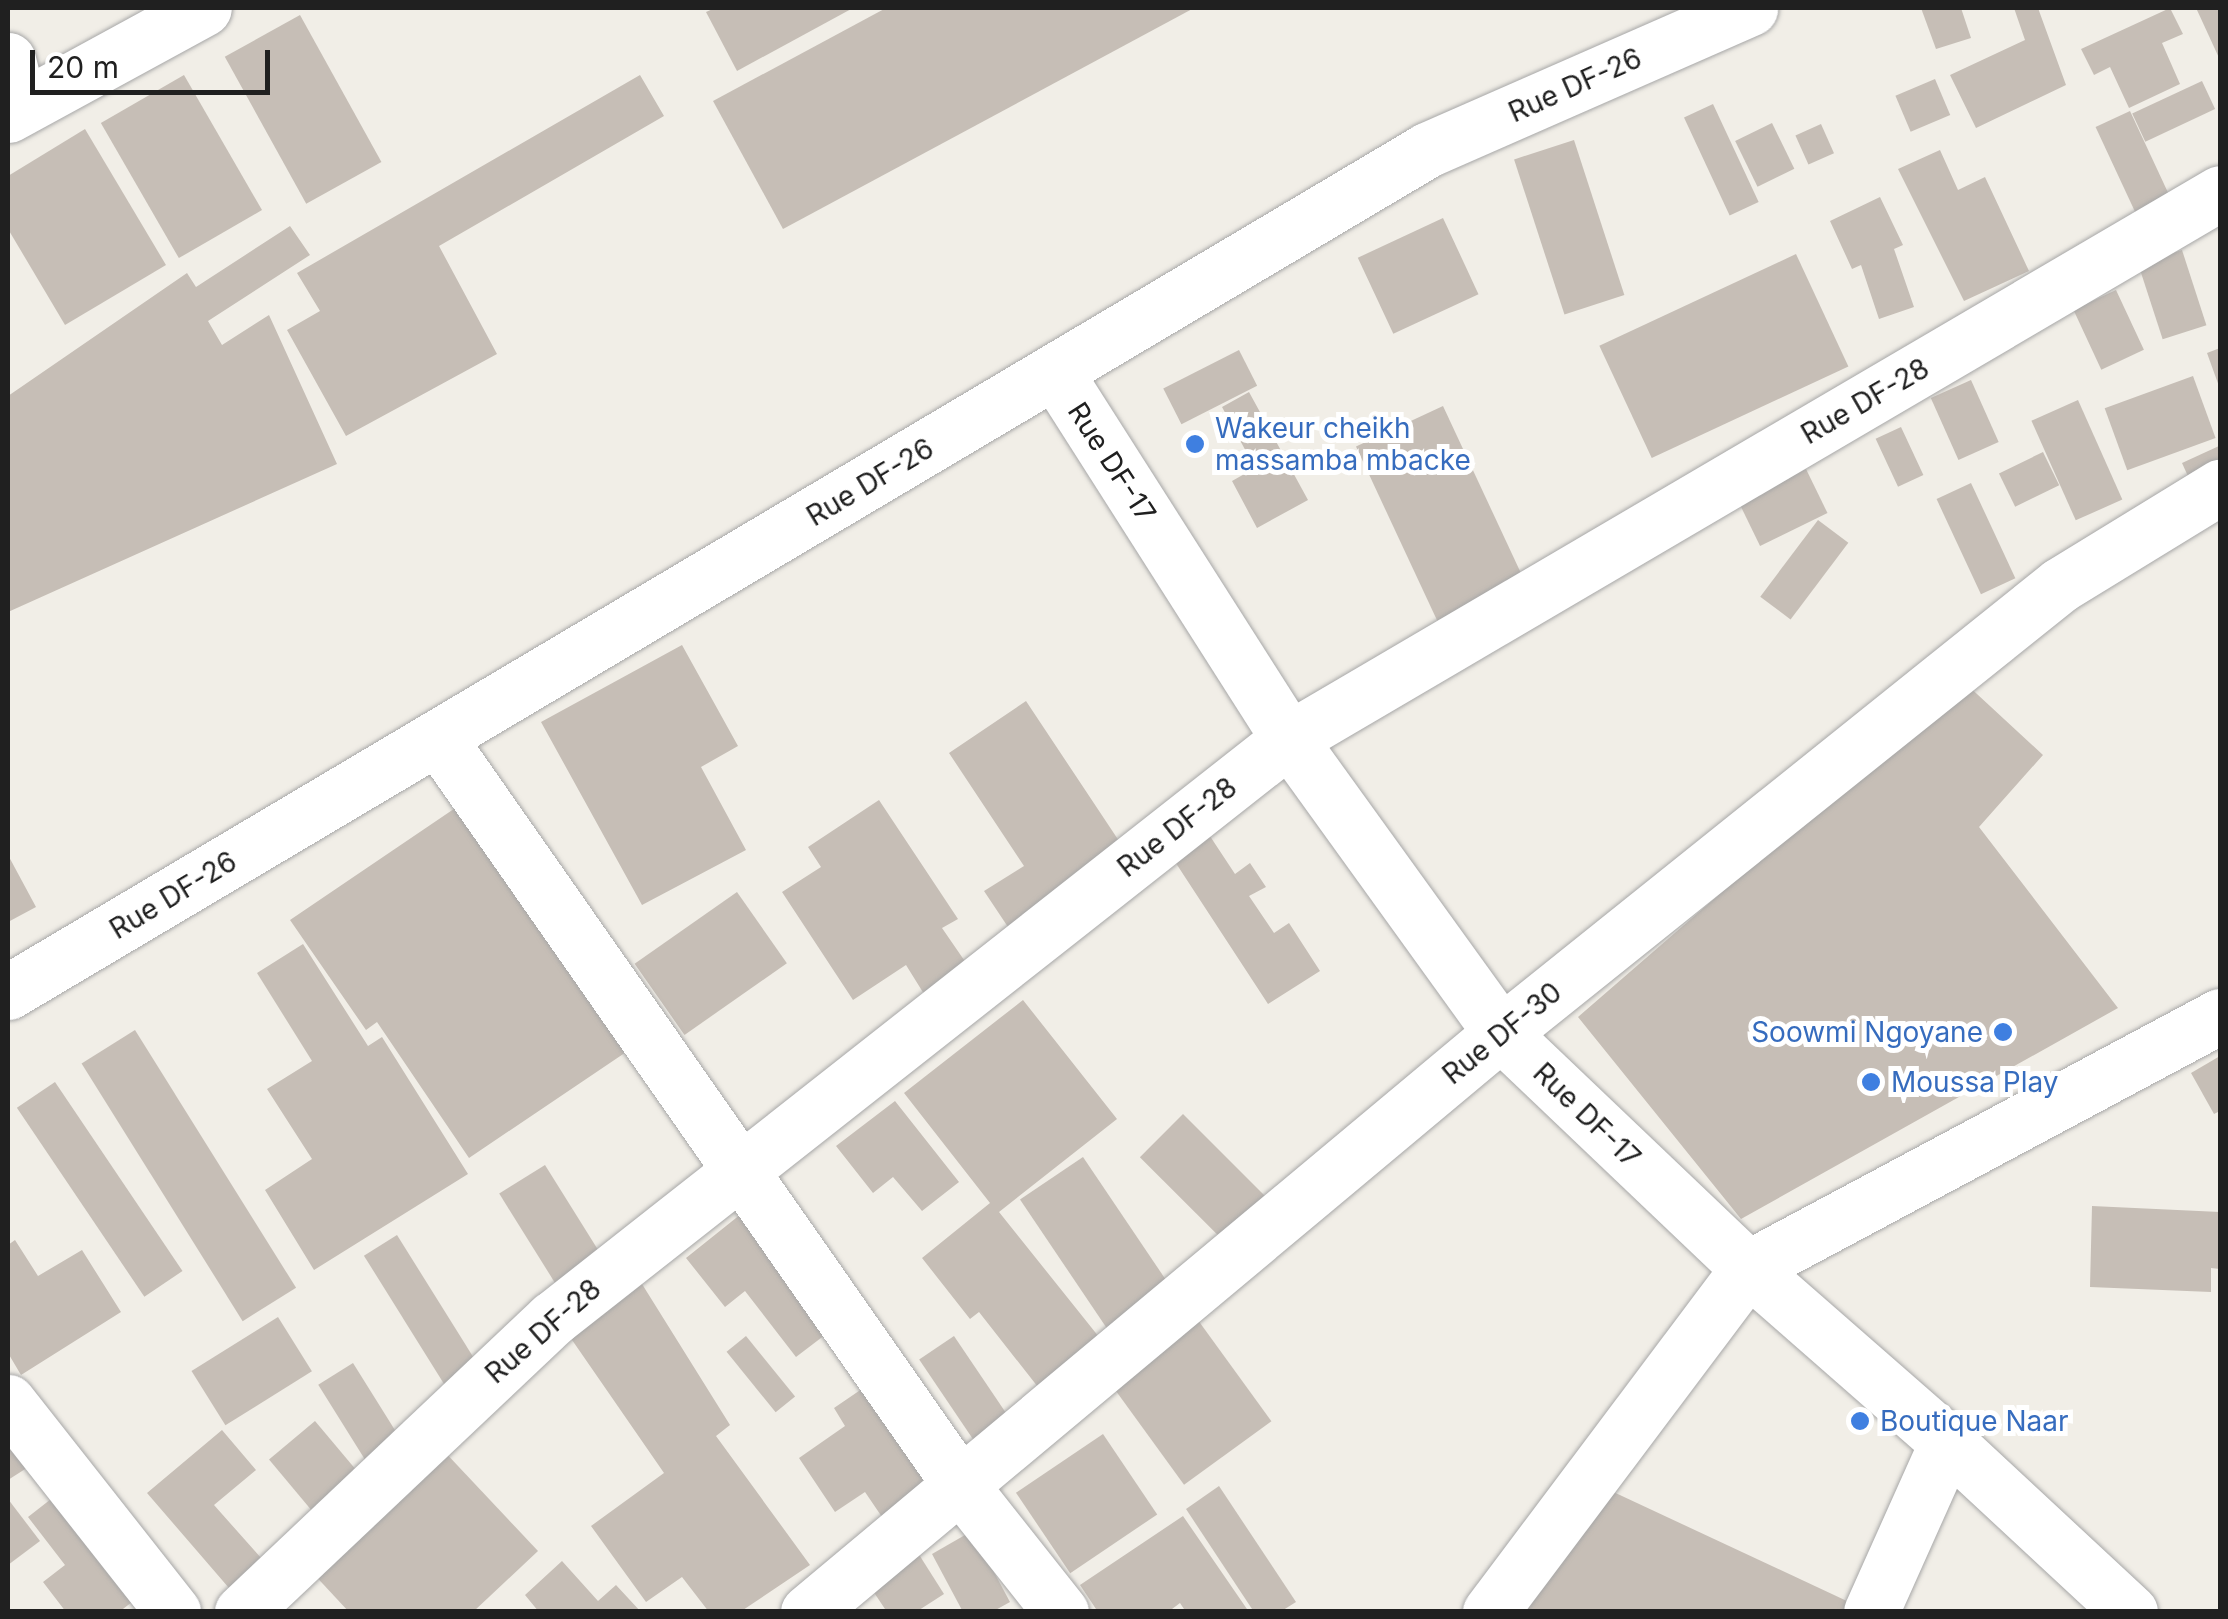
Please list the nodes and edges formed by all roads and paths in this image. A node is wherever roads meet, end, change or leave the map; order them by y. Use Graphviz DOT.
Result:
graph roads {
  1 [pos="204,8"];
  2 [pos="1750,8"];
  3 [pos="12,94"];
  4 [pos="2220,193"];
  5 [pos="1055,372"];
  6 [pos="2220,487"];
  7 [pos="438,738"];
  8 [pos="1289,739"];
  9 [pos="8,992"];
  10 [pos="2220,1016"];
  11 [pos="1501,1033"];
  12 [pos="741,1170"];
  13 [pos="1748,1268"];
  14 [pos="8,1402"];
  15 [pos="1948,1442"];
  16 [pos="960,1486"];
  17 [pos="173,1612"];
  18 [pos="242,1612"];
  19 [pos="808,1612"];
  20 [pos="1060,1612"];
  21 [pos="1490,1612"];
  22 [pos="1871,1612"];
  23 [pos="2130,1612"];
  1 -- 3 [label="street"];
  2 -- 5 [label="street, Rue DF-26"];
  4 -- 8 [label="street, Rue DF-28"];
  5 -- 7 [label="street, Rue DF-26"];
  5 -- 8 [label="street, Rue DF-17"];
  6 -- 11 [label="street, Rue DF-30"];
  7 -- 9 [label="street, Rue DF-26"];
  7 -- 12 [label="street"];
  8 -- 11 [label="street, Rue DF-17"];
  8 -- 12 [label="street, Rue DF-28"];
  10 -- 13 [label="street"];
  11 -- 13 [label="street, Rue DF-17"];
  11 -- 16 [label="street, Rue DF-30"];
  12 -- 16 [label="street"];
  12 -- 18 [label="street, Rue DF-28"];
  13 -- 15 [label="street, Rue DF-17"];
  13 -- 21 [label="street"];
  14 -- 17 [label="street"];
  15 -- 22 [label="street"];
  15 -- 23 [label="street, Rue DF-17"];
  16 -- 19 [label="street, Rue DF-30"];
  16 -- 20 [label="street"];
}
